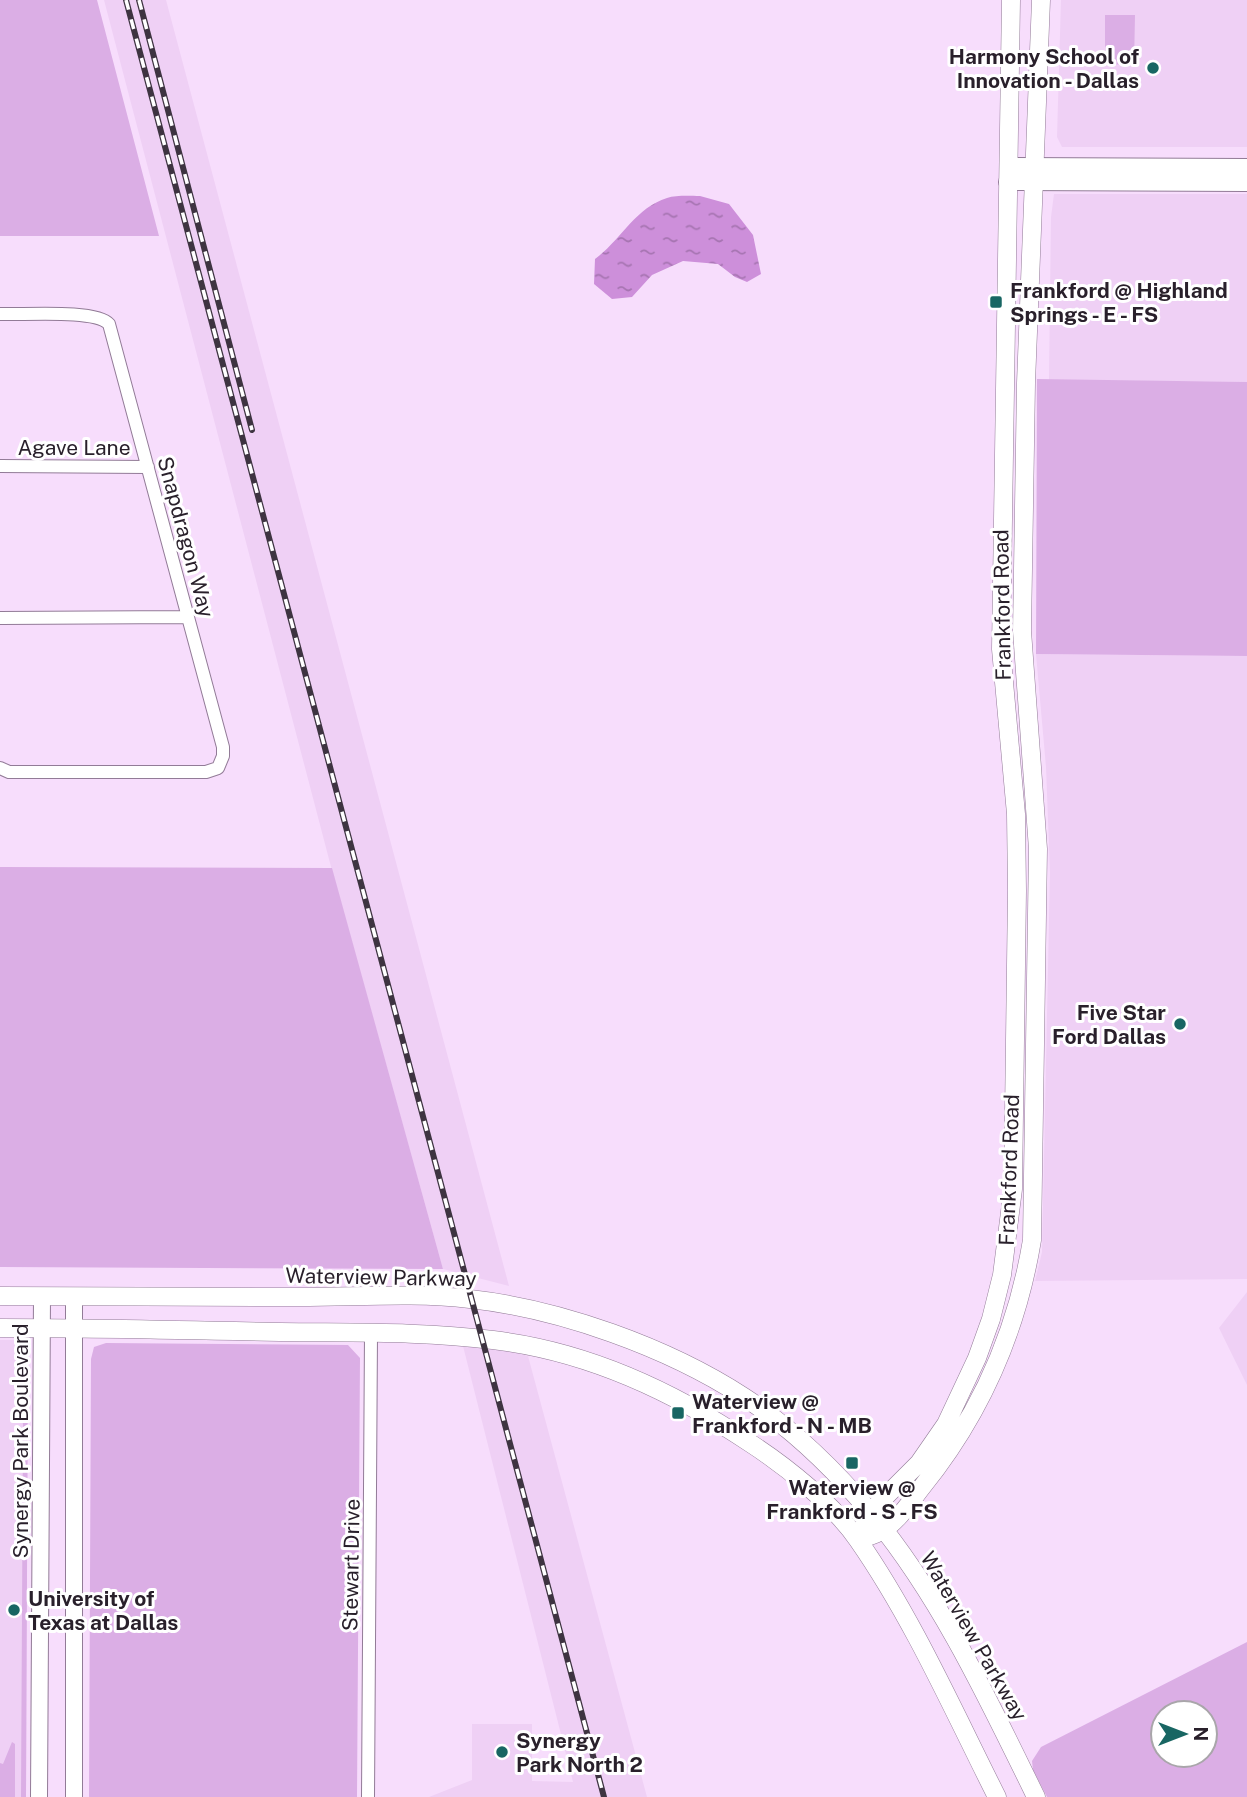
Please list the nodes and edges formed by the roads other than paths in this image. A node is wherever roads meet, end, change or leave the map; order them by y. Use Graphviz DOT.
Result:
graph roads {
  1 [pos="1011,0"];
  2 [pos="1041,0"];
  3 [pos="1247,167"];
  4 [pos="1008,174"];
  5 [pos="1033,174"];
  6 [pos="1247,183"];
  7 [pos="0,314"];
  8 [pos="0,466"];
  9 [pos="148,467"];
  10 [pos="187,617"];
  11 [pos="0,618"];
  12 [pos="0,768"];
  13 [pos="1017,891"];
  14 [pos="1038,891"];
  15 [pos="0,1296"];
  16 [pos="42,1296"];
  17 [pos="74,1296"];
  18 [pos="0,1328"];
  19 [pos="41,1328"];
  20 [pos="74,1328"];
  21 [pos="371,1334"];
  22 [pos="693,1388"];
  23 [pos="870,1512"];
  24 [pos="884,1530"];
  25 [pos="858,1540"];
  26 [pos="39,1797"];
  27 [pos="74,1797"];
  28 [pos="368,1797"];
  29 [pos="997,1797"];
  30 [pos="1036,1797"];
  1 -- 4 [label="main road, Frankford Road"];
  2 -- 5 [label="main road, Frankford Road"];
  3 -- 5 [label="street"];
  4 -- 5 [label="street"];
  4 -- 13 [label="main road, Frankford Road"];
  5 -- 6 [label="street"];
  5 -- 14 [label="main road, Frankford Road"];
  7 -- 9 [label="street, Snapdragon Way"];
  8 -- 9 [label="street, Agave Lane"];
  9 -- 10 [label="street, Snapdragon Way"];
  10 -- 11 [label="street"];
  10 -- 12 [label="street, Snapdragon Way"];
  13 -- 14 [label="main road"];
  13 -- 23 [label="main road, Frankford Road"];
  14 -- 24 [label="main road, Frankford Road"];
  15 -- 16 [label="main road, Waterview Parkway"];
  16 -- 17 [label="main road, Waterview Parkway"];
  16 -- 19 [label="street, Synergy Park Boulevard"];
  17 -- 20 [label="street"];
  17 -- 22 [label="main road, Waterview Parkway"];
  18 -- 19 [label="main road, Waterview Parkway"];
  19 -- 20 [label="main road, Waterview Parkway"];
  19 -- 26 [label="street, Synergy Park Boulevard"];
  20 -- 21 [label="main road, Waterview Parkway"];
  20 -- 27 [label="street"];
  21 -- 22 [label="main road, Waterview Parkway"];
  21 -- 28 [label="street, Stewart Drive"];
  22 -- 23 [label="main road, Waterview Parkway"];
  22 -- 25 [label="main road, Waterview Parkway"];
  23 -- 24 [label="main road, Waterview Parkway"];
  23 -- 25 [label="main road, Frankford Road"];
  24 -- 25 [label="main road, Frankford Road"];
  24 -- 30 [label="main road, Waterview Parkway"];
  25 -- 29 [label="main road, Waterview Parkway"];
}
